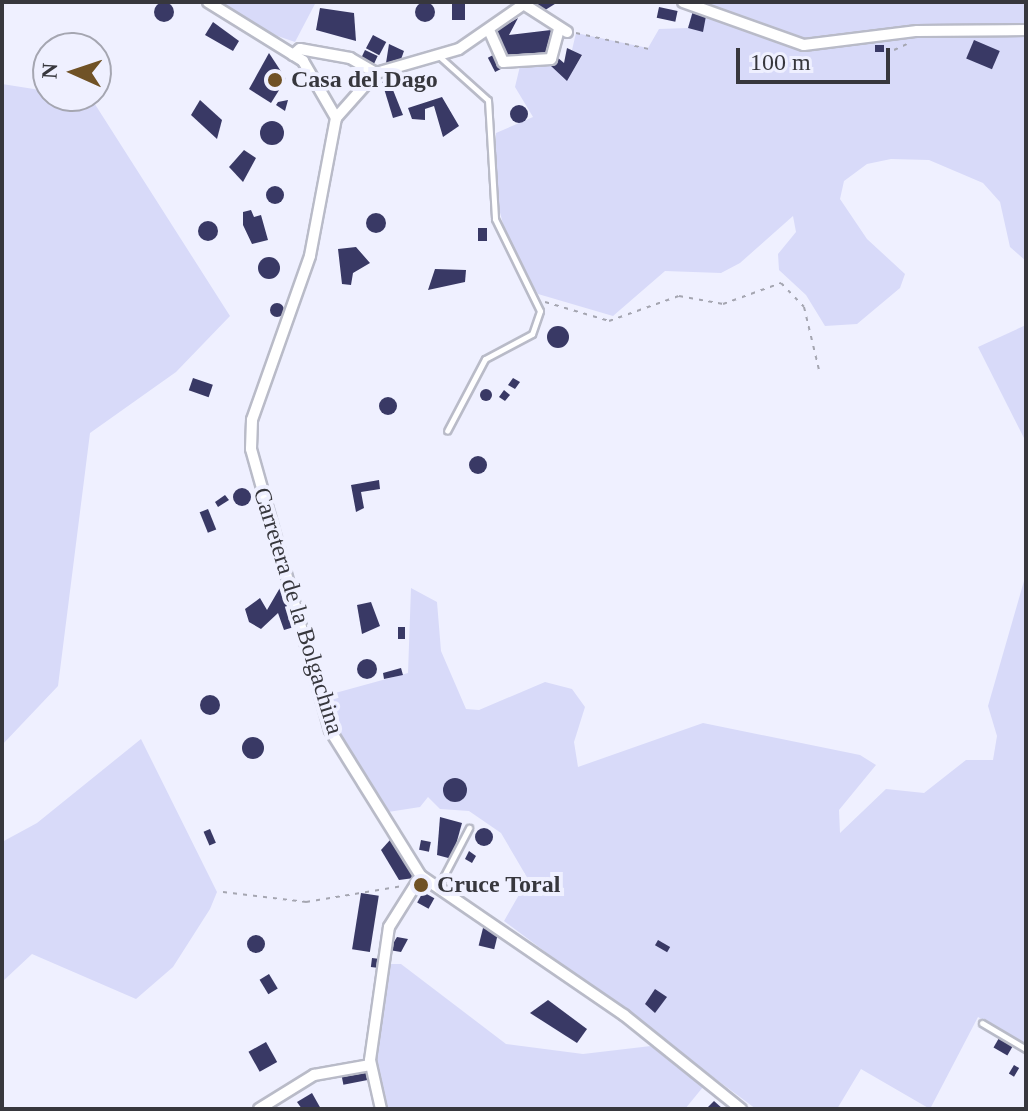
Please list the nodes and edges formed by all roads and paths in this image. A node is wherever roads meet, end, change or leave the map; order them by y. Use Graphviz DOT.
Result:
graph roads {
  1 [pos="208,2"];
  2 [pos="683,2"];
  3 [pos="526,4"];
  4 [pos="489,30"];
  5 [pos="563,30"];
  6 [pos="1026,30"];
  7 [pos="649,49"];
  8 [pos="293,55"];
  9 [pos="440,57"];
  10 [pos="376,73"];
  11 [pos="336,118"];
  12 [pos="540,301"];
  13 [pos="819,370"];
  14 [pos="447,431"];
  15 [pos="469,828"];
  16 [pos="421,876"];
  17 [pos="412,887"];
  18 [pos="437,888"];
  19 [pos="223,892"];
  20 [pos="982,1023"];
  21 [pos="1026,1049"];
  22 [pos="370,1065"];
  23 [pos="259,1109"];
  24 [pos="381,1109"];
  25 [pos="741,1109"];
  1 -- 8 [label="street"];
  2 -- 6 [label="street"];
  3 -- 4 [label="street"];
  3 -- 5 [label="street"];
  4 -- 5 [label="street"];
  4 -- 9 [label="street"];
  5 -- 7 [label="path"];
  8 -- 10 [label="street"];
  8 -- 11 [label="street"];
  9 -- 10 [label="street"];
  9 -- 12 [label="lane"];
  10 -- 11 [label="street"];
  11 -- 16 [label="street, Carretera de la Bolgachina"];
  12 -- 13 [label="path"];
  12 -- 14 [label="lane"];
  15 -- 18 [label="lane"];
  16 -- 17 [label="street"];
  16 -- 18 [label="street, Carretera de la Bolgachina"];
  17 -- 19 [label="path"];
  17 -- 22 [label="street"];
  18 -- 25 [label="street, Carretera de la Bolgachina"];
  20 -- 21 [label="lane"];
  22 -- 23 [label="street"];
  22 -- 24 [label="street"];
}
